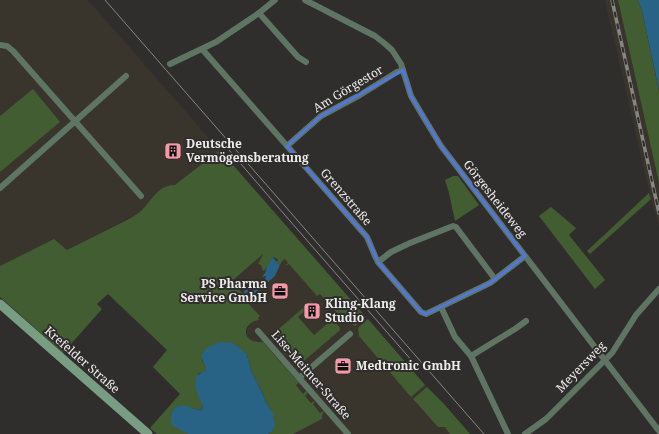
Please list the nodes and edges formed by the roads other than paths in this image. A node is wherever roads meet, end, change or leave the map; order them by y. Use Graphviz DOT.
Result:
graph roads {
  1 [pos="275,0"];
  2 [pos="304,0"];
  3 [pos="259,13"];
  4 [pos="0,45"];
  5 [pos="202,49"];
  6 [pos="306,62"];
  7 [pos="170,64"];
  8 [pos="403,70"];
  9 [pos="126,76"];
  10 [pos="75,121"];
  11 [pos="287,146"];
  12 [pos="0,188"];
  13 [pos="141,196"];
  14 [pos="525,256"];
  15 [pos="378,262"];
  16 [pos="495,279"];
  17 [pos="659,289"];
  18 [pos="0,304"];
  19 [pos="441,307"];
  20 [pos="526,321"];
  21 [pos="258,331"];
  22 [pos="350,334"];
  23 [pos="471,356"];
  24 [pos="605,360"];
  25 [pos="299,378"];
  26 [pos="659,431"];
  27 [pos="148,434"];
  28 [pos="348,434"];
  29 [pos="508,434"];
  30 [pos="525,434"];
  1 -- 3 [label="street"];
  2 -- 8 [label="street, Görgesheideweg"];
  3 -- 5 [label="street"];
  3 -- 6 [label="street"];
  4 -- 10 [label="street"];
  5 -- 7 [label="street"];
  5 -- 11 [label="street, Grenzstraße"];
  8 -- 11 [label="street, Am Görgestor"];
  8 -- 14 [label="street, Görgesheideweg"];
  9 -- 10 [label="street"];
  10 -- 12 [label="street"];
  10 -- 13 [label="street"];
  11 -- 15 [label="street, Grenzstraße"];
  14 -- 16 [label="street, Grenzstraße"];
  14 -- 24 [label="street, Görgesheideweg"];
  15 -- 16 [label="street"];
  15 -- 19 [label="street, Grenzstraße"];
  16 -- 19 [label="street, Grenzstraße"];
  17 -- 24 [label="street, Meyersweg"];
  18 -- 27 [label="main road, Krefelder Straße"];
  19 -- 23 [label="street"];
  20 -- 23 [label="street"];
  21 -- 25 [label="street, Lise-Meitner-Straße"];
  22 -- 25 [label="street"];
  23 -- 29 [label="street"];
  24 -- 26 [label="street, Görgesheideweg"];
  24 -- 30 [label="street, Meyersweg"];
  25 -- 28 [label="street, Lise-Meitner-Straße"];
}
